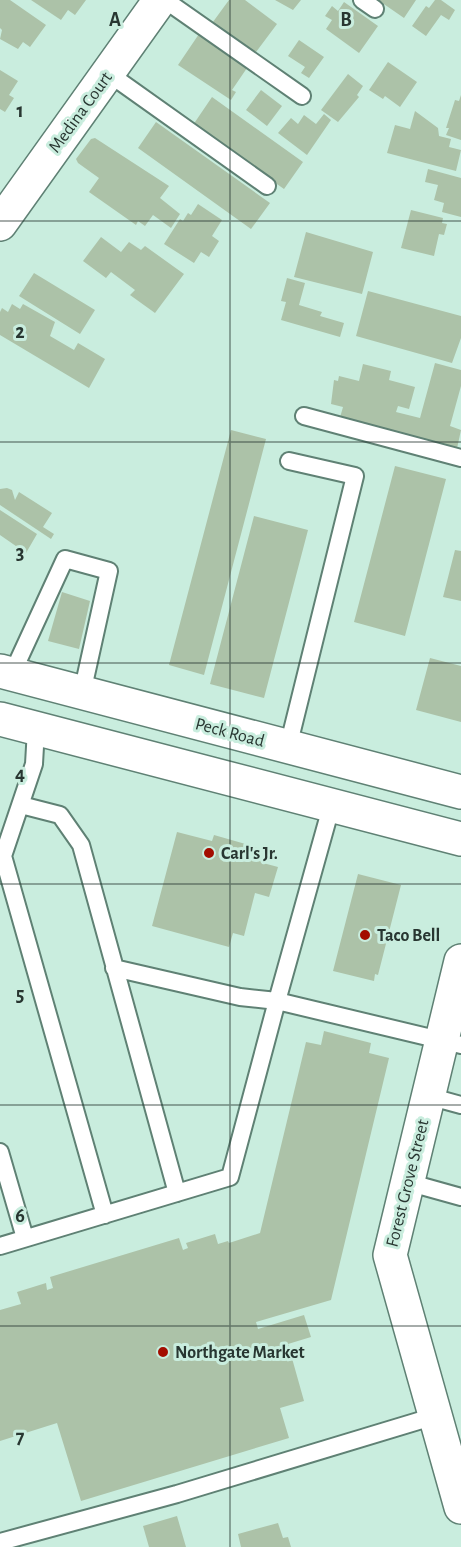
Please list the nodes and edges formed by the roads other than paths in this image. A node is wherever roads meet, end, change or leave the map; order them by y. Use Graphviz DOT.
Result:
graph roads {
  1 [pos="163,0"];
  2 [pos="108,73"];
  3 [pos="302,96"];
  4 [pos="267,186"];
  5 [pos="0,224"];
  6 [pos="304,416"];
  7 [pos="461,458"];
  8 [pos="290,461"];
  9 [pos="6,672"];
  10 [pos="49,684"];
  11 [pos="82,693"];
  12 [pos="0,719"];
  13 [pos="36,729"];
  14 [pos="288,747"];
  15 [pos="461,792"];
  16 [pos="332,804"];
  17 [pos="21,805"];
  18 [pos="461,839"];
  19 [pos="461,961"];
  20 [pos="114,968"];
  21 [pos="277,1001"];
  22 [pos="451,1042"];
  23 [pos="429,1096"];
  24 [pos="461,1105"];
  25 [pos="0,1152"];
  26 [pos="407,1182"];
  27 [pos="177,1193"];
  28 [pos="461,1197"];
  29 [pos="105,1215"];
  30 [pos="25,1238"];
  31 [pos="0,1246"];
  32 [pos="435,1416"];
  33 [pos="461,1507"];
  34 [pos="0,1542"];
  1 -- 2 [label="main road, Medina Court"];
  1 -- 3 [label="lane"];
  2 -- 4 [label="lane"];
  2 -- 5 [label="main road, Medina Court"];
  6 -- 7 [label="lane"];
  8 -- 14 [label="lane"];
  9 -- 10 [label="main road, Peck Road"];
  9 -- 11 [label="lane"];
  10 -- 11 [label="main road, Peck Road"];
  10 -- 13 [label="main road"];
  11 -- 14 [label="main road, Peck Road"];
  12 -- 13 [label="main road"];
  13 -- 16 [label="main road"];
  13 -- 17 [label="lane"];
  14 -- 15 [label="main road, Peck Road"];
  16 -- 18 [label="main road"];
  16 -- 21 [label="lane"];
  17 -- 20 [label="lane"];
  17 -- 29 [label="lane"];
  19 -- 22 [label="main road, Forest Grove Street"];
  20 -- 21 [label="lane"];
  20 -- 27 [label="lane"];
  21 -- 22 [label="lane"];
  21 -- 27 [label="lane"];
  22 -- 23 [label="main road, Forest Grove Street"];
  23 -- 24 [label="lane"];
  23 -- 26 [label="main road, Forest Grove Street"];
  25 -- 30 [label="lane"];
  26 -- 28 [label="lane"];
  26 -- 32 [label="main road, Forest Grove Street"];
  27 -- 29 [label="lane"];
  29 -- 30 [label="lane"];
  30 -- 31 [label="lane"];
  32 -- 33 [label="main road, Forest Grove Street"];
  32 -- 34 [label="lane"];
}
